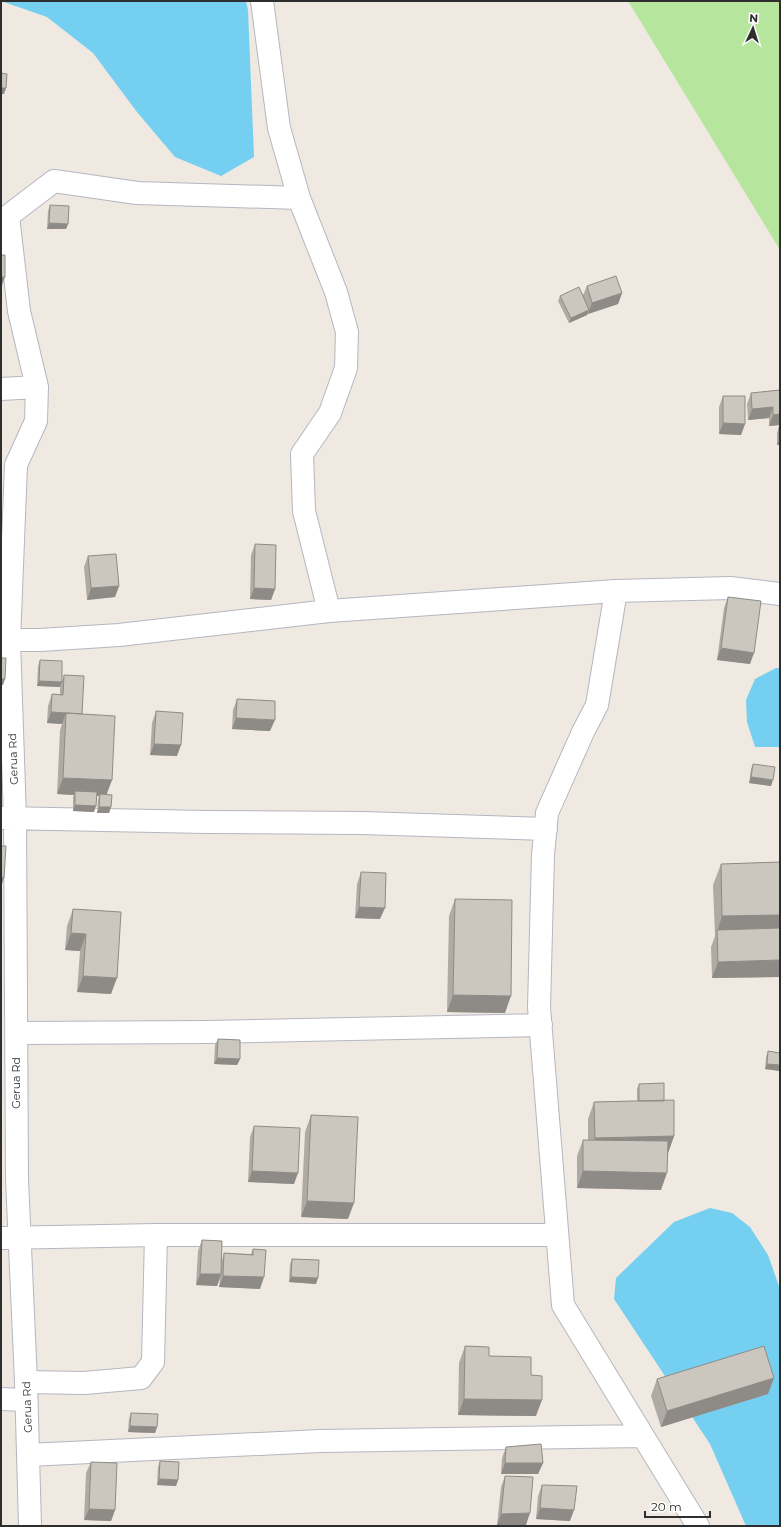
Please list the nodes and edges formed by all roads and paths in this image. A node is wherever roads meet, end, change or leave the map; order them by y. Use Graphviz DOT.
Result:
graph roads {
  1 [pos="262,1"];
  2 [pos="299,198"];
  3 [pos="5,216"];
  4 [pos="37,388"];
  5 [pos="1,389"];
  6 [pos="616,591"];
  7 [pos="780,594"];
  8 [pos="328,611"];
  9 [pos="5,640"];
  10 [pos="8,818"];
  11 [pos="546,829"];
  12 [pos="8,962"];
  13 [pos="541,1025"];
  14 [pos="16,1033"];
  15 [pos="9,1085"];
  16 [pos="156,1235"];
  17 [pos="557,1235"];
  18 [pos="10,1237"];
  19 [pos="26,1391"];
  20 [pos="1,1399"];
  21 [pos="643,1436"];
  22 [pos="28,1455"];
  23 [pos="30,1526"];
  24 [pos="698,1526"];
  1 -- 2 [label="street"];
  2 -- 3 [label="street"];
  2 -- 8 [label="street"];
  3 -- 4 [label="street, Gerua Rd"];
  4 -- 5 [label="street"];
  4 -- 9 [label="street, Gerua Rd"];
  6 -- 7 [label="street"];
  6 -- 8 [label="street"];
  6 -- 11 [label="street"];
  8 -- 9 [label="street"];
  9 -- 10 [label="street, Gerua Rd"];
  10 -- 11 [label="street"];
  10 -- 12 [label="street, Gerua Rd"];
  11 -- 13 [label="street"];
  12 -- 14 [label="street, Gerua Rd"];
  13 -- 14 [label="street"];
  13 -- 17 [label="street"];
  14 -- 15 [label="street, Gerua Rd"];
  15 -- 18 [label="street, Gerua Rd"];
  16 -- 17 [label="street"];
  16 -- 18 [label="street"];
  16 -- 19 [label="street"];
  17 -- 21 [label="street"];
  18 -- 19 [label="street, Gerua Rd"];
  19 -- 20 [label="street"];
  19 -- 22 [label="street, Gerua Rd"];
  21 -- 22 [label="street"];
  21 -- 24 [label="street"];
  22 -- 23 [label="street, Gerua Rd"];
}
